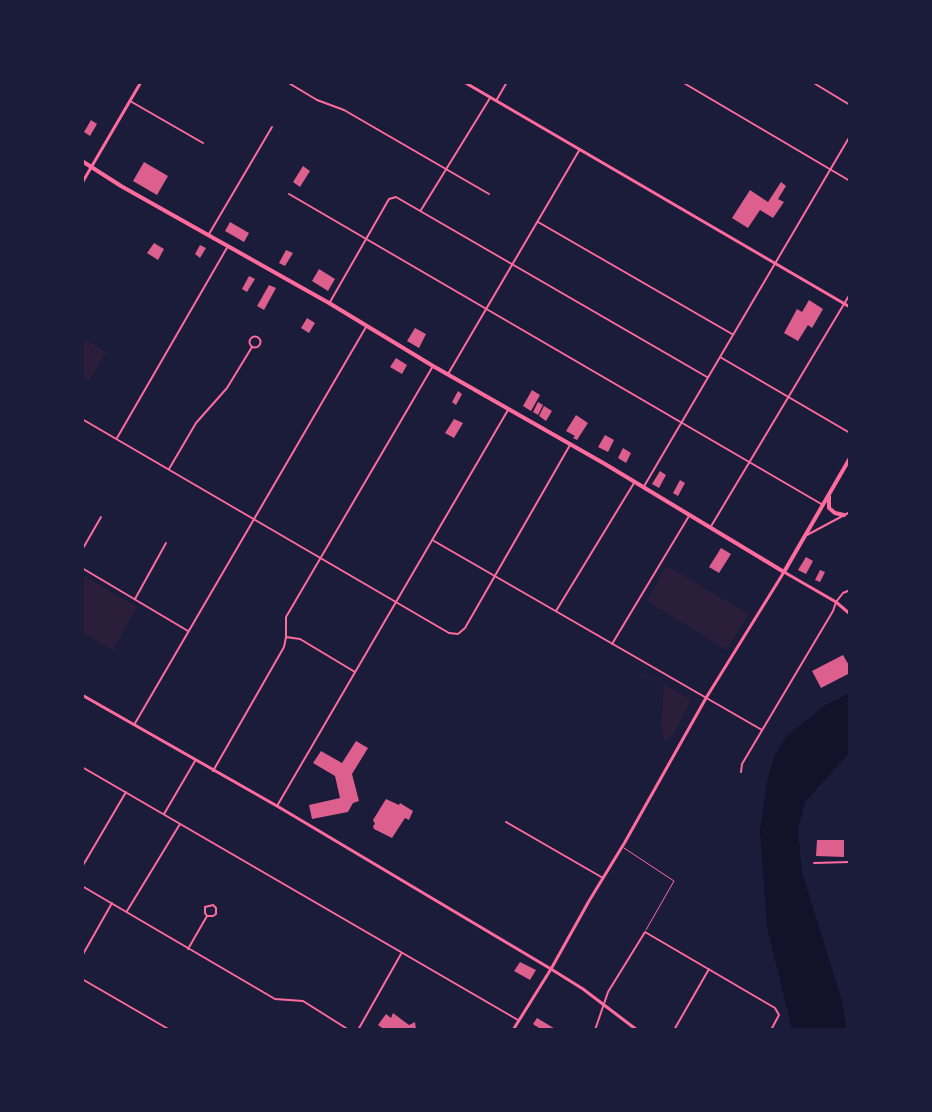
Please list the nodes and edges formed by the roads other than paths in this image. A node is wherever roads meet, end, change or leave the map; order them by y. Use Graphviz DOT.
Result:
graph roads {
  1 [pos="141,82"];
  2 [pos="287,82"];
  3 [pos="464,82"];
  4 [pos="507,82"];
  5 [pos="682,82"];
  6 [pos="812,82"];
  7 [pos="490,98"];
  8 [pos="130,101"];
  9 [pos="496,101"];
  10 [pos="849,105"];
  11 [pos="272,128"];
  12 [pos="849,136"];
  13 [pos="203,143"];
  14 [pos="580,149"];
  15 [pos="82,161"];
  16 [pos="91,168"];
  17 [pos="447,168"];
  18 [pos="831,170"];
  19 [pos="849,181"];
  20 [pos="82,183"];
  21 [pos="289,194"];
  22 [pos="489,194"];
  23 [pos="421,210"];
  24 [pos="538,222"];
  25 [pos="209,234"];
  26 [pos="366,238"];
  27 [pos="228,246"];
  28 [pos="513,264"];
  29 [pos="775,264"];
  30 [pos="849,294"];
  31 [pos="329,303"];
  32 [pos="844,304"];
  33 [pos="849,307"];
  34 [pos="486,308"];
  35 [pos="366,327"];
  36 [pos="732,334"];
  37 [pos="252,347"];
  38 [pos="720,357"];
  39 [pos="433,366"];
  40 [pos="447,374"];
  41 [pos="707,377"];
  42 [pos="788,398"];
  43 [pos="509,410"];
  44 [pos="82,419"];
  45 [pos="682,422"];
  46 [pos="849,433"];
  47 [pos="116,439"];
  48 [pos="570,445"];
  49 [pos="849,458"];
  50 [pos="750,463"];
  51 [pos="169,469"];
  52 [pos="634,482"];
  53 [pos="643,488"];
  54 [pos="829,494"];
  55 [pos="823,505"];
  56 [pos="849,512"];
  57 [pos="844,515"];
  58 [pos="689,516"];
  59 [pos="101,517"];
  60 [pos="254,519"];
  61 [pos="710,528"];
  62 [pos="807,535"];
  63 [pos="434,540"];
  64 [pos="166,543"];
  65 [pos="82,550"];
  66 [pos="321,558"];
  67 [pos="82,568"];
  68 [pos="784,572"];
  69 [pos="494,576"];
  70 [pos="849,590"];
  71 [pos="135,599"];
  72 [pos="397,602"];
  73 [pos="836,602"];
  74 [pos="556,611"];
  75 [pos="849,612"];
  76 [pos="188,631"];
  77 [pos="286,637"];
  78 [pos="612,644"];
  79 [pos="355,673"];
  80 [pos="82,695"];
  81 [pos="706,698"];
  82 [pos="134,725"];
  83 [pos="762,730"];
  84 [pos="195,761"];
  85 [pos="82,767"];
  86 [pos="213,771"];
  87 [pos="741,772"];
  88 [pos="126,792"];
  89 [pos="277,806"];
  90 [pos="164,814"];
  91 [pos="506,822"];
  92 [pos="180,824"];
  93 [pos="622,847"];
  94 [pos="849,862"];
  95 [pos="814,863"];
  96 [pos="82,867"];
  97 [pos="603,878"];
  98 [pos="82,886"];
  99 [pos="112,903"];
  100 [pos="127,911"];
  101 [pos="207,916"];
  102 [pos="645,932"];
  103 [pos="188,949"];
  104 [pos="401,953"];
  105 [pos="82,956"];
  106 [pos="551,969"];
  107 [pos="709,969"];
  108 [pos="82,979"];
  109 [pos="604,1006"];
  110 [pos="519,1020"];
  111 [pos="170,1029"];
  112 [pos="349,1029"];
  113 [pos="358,1029"];
  114 [pos="513,1029"];
  115 [pos="595,1029"];
  116 [pos="637,1029"];
  117 [pos="674,1029"];
  118 [pos="771,1029"];
  1 -- 8 [label="street"];
  2 -- 17 [label="street"];
  3 -- 7 [label="street"];
  4 -- 9 [label="street"];
  5 -- 18 [label="street"];
  6 -- 10 [label="street"];
  7 -- 9 [label="street"];
  7 -- 17 [label="street"];
  8 -- 13 [label="street"];
  8 -- 16 [label="street"];
  9 -- 14 [label="street"];
  11 -- 25 [label="street"];
  12 -- 18 [label="street"];
  14 -- 24 [label="street"];
  14 -- 29 [label="street"];
  15 -- 16 [label="main road"];
  16 -- 20 [label="street"];
  16 -- 25 [label="main road"];
  17 -- 22 [label="street"];
  17 -- 23 [label="street"];
  18 -- 19 [label="street"];
  18 -- 29 [label="street"];
  21 -- 26 [label="street"];
  23 -- 26 [label="street"];
  23 -- 28 [label="street"];
  24 -- 28 [label="street"];
  24 -- 36 [label="street"];
  25 -- 27 [label="main road"];
  26 -- 31 [label="street"];
  26 -- 34 [label="street"];
  27 -- 31 [label="main road"];
  27 -- 47 [label="street"];
  28 -- 34 [label="street"];
  28 -- 41 [label="street"];
  29 -- 32 [label="street"];
  29 -- 36 [label="street"];
  30 -- 32 [label="street"];
  31 -- 35 [label="main road"];
  32 -- 33 [label="street"];
  32 -- 42 [label="street"];
  34 -- 40 [label="street"];
  34 -- 45 [label="street"];
  35 -- 39 [label="main road"];
  35 -- 60 [label="street"];
  36 -- 38 [label="street"];
  37 -- 51 [label="street"];
  38 -- 41 [label="street"];
  38 -- 42 [label="street"];
  39 -- 40 [label="main road"];
  39 -- 66 [label="street"];
  40 -- 43 [label="main road"];
  41 -- 45 [label="street"];
  42 -- 46 [label="street"];
  42 -- 50 [label="street"];
  43 -- 48 [label="main road"];
  43 -- 63 [label="street"];
  44 -- 47 [label="street"];
  45 -- 50 [label="street"];
  45 -- 53 [label="street"];
  47 -- 51 [label="street"];
  48 -- 52 [label="main road"];
  48 -- 69 [label="street"];
  49 -- 54 [label="main road"];
  50 -- 55 [label="street"];
  50 -- 61 [label="street"];
  51 -- 60 [label="street"];
  52 -- 53 [label="main road"];
  52 -- 74 [label="street"];
  53 -- 58 [label="main road"];
  54 -- 55 [label="main road"];
  54 -- 57 [label="main road"];
  55 -- 62 [label="main road"];
  56 -- 57 [label="street"];
  57 -- 62 [label="street"];
  58 -- 61 [label="main road"];
  58 -- 78 [label="street"];
  59 -- 65 [label="street"];
  60 -- 66 [label="street"];
  60 -- 76 [label="street"];
  61 -- 68 [label="main road"];
  62 -- 68 [label="main road"];
  63 -- 69 [label="street"];
  63 -- 72 [label="street"];
  64 -- 71 [label="street"];
  66 -- 72 [label="street"];
  66 -- 77 [label="street"];
  67 -- 71 [label="street"];
  68 -- 73 [label="street"];
  68 -- 81 [label="street"];
  69 -- 72 [label="street"];
  69 -- 74 [label="street"];
  70 -- 73 [label="street"];
  71 -- 76 [label="street"];
  72 -- 79 [label="street"];
  73 -- 75 [label="street"];
  73 -- 83 [label="street"];
  74 -- 78 [label="street"];
  76 -- 82 [label="street"];
  77 -- 79 [label="street"];
  77 -- 86 [label="street"];
  78 -- 81 [label="street"];
  79 -- 89 [label="street"];
  80 -- 82 [label="street"];
  81 -- 83 [label="street"];
  81 -- 93 [label="street"];
  82 -- 84 [label="street"];
  83 -- 87 [label="street"];
  84 -- 86 [label="street"];
  84 -- 90 [label="street"];
  85 -- 88 [label="street"];
  86 -- 89 [label="street"];
  88 -- 90 [label="street"];
  88 -- 96 [label="street"];
  89 -- 106 [label="street"];
  90 -- 92 [label="street"];
  91 -- 97 [label="street"];
  92 -- 100 [label="street"];
  92 -- 104 [label="street"];
  93 -- 97 [label="street"];
  93 -- 102 [label="lane"];
  94 -- 95 [label="street"];
  97 -- 106 [label="street"];
  98 -- 99 [label="street"];
  99 -- 100 [label="street"];
  99 -- 105 [label="street"];
  100 -- 103 [label="street"];
  101 -- 101 [label="street"];
  101 -- 103 [label="street"];
  102 -- 107 [label="street"];
  102 -- 109 [label="street"];
  103 -- 112 [label="street"];
  104 -- 110 [label="street"];
  104 -- 113 [label="street"];
  106 -- 109 [label="street"];
  106 -- 110 [label="street"];
  107 -- 117 [label="street"];
  107 -- 118 [label="street"];
  108 -- 111 [label="street"];
  109 -- 115 [label="street"];
  109 -- 116 [label="street"];
  110 -- 114 [label="street"];
}
